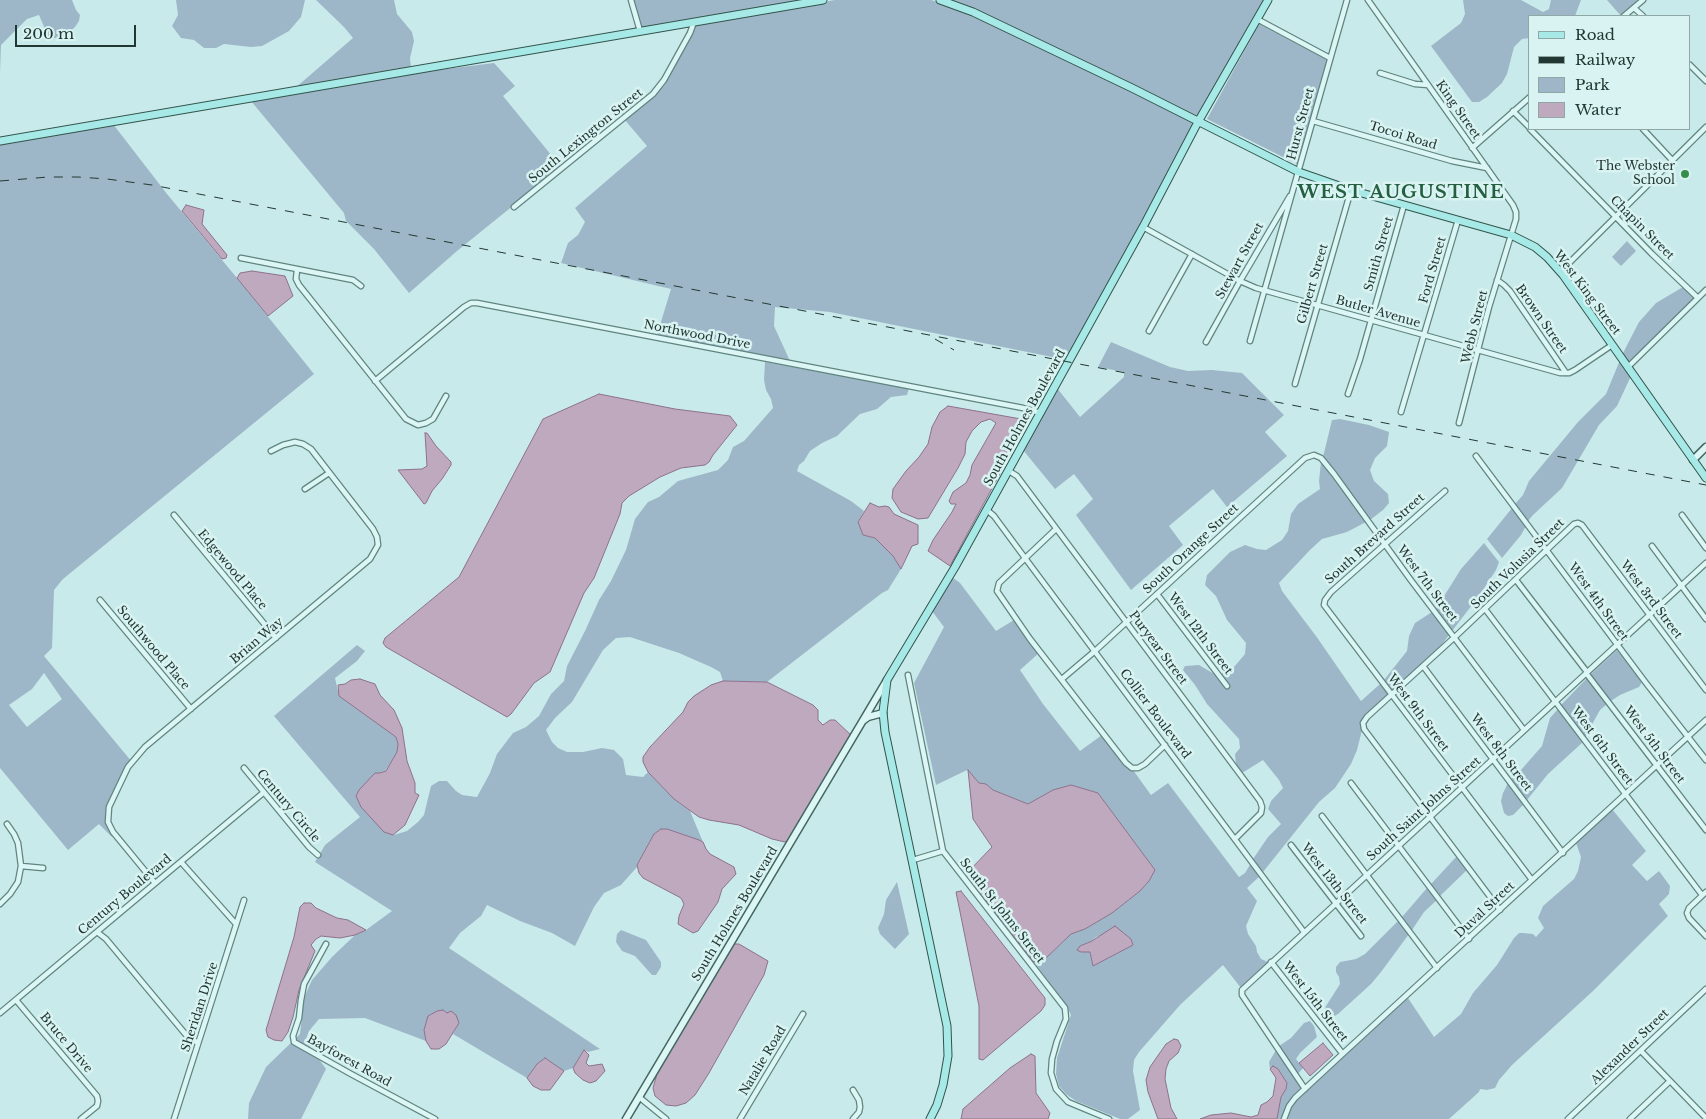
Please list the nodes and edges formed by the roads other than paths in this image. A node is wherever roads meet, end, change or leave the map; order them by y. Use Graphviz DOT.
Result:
graph roads {
  1 [pos="631,0"];
  2 [pos="823,0"];
  3 [pos="940,0"];
  4 [pos="1268,0"];
  5 [pos="1347,0"];
  6 [pos="1368,0"];
  7 [pos="1644,0"];
  8 [pos="1634,8"];
  9 [pos="1625,15"];
  10 [pos="1642,15"];
  11 [pos="1257,19"];
  12 [pos="694,22"];
  13 [pos="640,31"];
  14 [pos="1330,58"];
  15 [pos="1691,65"];
  16 [pos="1380,73"];
  17 [pos="1706,81"];
  18 [pos="1428,85"];
  19 [pos="1528,99"];
  20 [pos="1513,111"];
  21 [pos="1313,121"];
  22 [pos="1198,122"];
  23 [pos="1528,126"];
  24 [pos="1706,127"];
  25 [pos="1532,130"];
  26 [pos="1644,130"];
  27 [pos="0,141"];
  28 [pos="1472,148"];
  29 [pos="1672,160"];
  30 [pos="1487,168"];
  31 [pos="1299,172"];
  32 [pos="1351,190"];
  33 [pos="1293,192"];
  34 [pos="1404,205"];
  35 [pos="514,207"];
  36 [pos="1615,217"];
  37 [pos="1458,220"];
  38 [pos="1143,227"];
  39 [pos="1512,235"];
  40 [pos="1192,254"];
  41 [pos="241,258"];
  42 [pos="297,270"];
  43 [pos="1560,272"];
  44 [pos="1497,280"];
  45 [pos="1240,281"];
  46 [pos="361,286"];
  47 [pos="1706,290"];
  48 [pos="1265,291"];
  49 [pos="1698,298"];
  50 [pos="1317,305"];
  51 [pos="1370,320"];
  52 [pos="1149,331"];
  53 [pos="1425,336"];
  54 [pos="1250,340"];
  55 [pos="1206,342"];
  56 [pos="1612,345"];
  57 [pos="1479,351"];
  58 [pos="1628,367"];
  59 [pos="1566,373"];
  60 [pos="375,381"];
  61 [pos="1295,384"];
  62 [pos="1348,394"];
  63 [pos="446,396"];
  64 [pos="1401,412"];
  65 [pos="1041,413"];
  66 [pos="1458,424"];
  67 [pos="1706,447"];
  68 [pos="271,450"];
  69 [pos="1312,455"];
  70 [pos="1476,456"];
  71 [pos="1693,460"];
  72 [pos="1009,471"];
  73 [pos="329,473"];
  74 [pos="1706,478"];
  75 [pos="305,489"];
  76 [pos="1445,491"];
  77 [pos="987,510"];
  78 [pos="174,515"];
  79 [pos="1682,515"];
  80 [pos="1578,523"];
  81 [pos="1056,529"];
  82 [pos="1385,544"];
  83 [pos="1652,546"];
  84 [pos="1706,548"];
  85 [pos="1547,550"];
  86 [pos="1025,558"];
  87 [pos="1706,563"];
  88 [pos="1516,580"];
  89 [pos="1680,586"];
  90 [pos="1157,594"];
  91 [pos="100,600"];
  92 [pos="1324,605"];
  93 [pos="1485,609"];
  94 [pos="1649,614"];
  95 [pos="1706,619"];
  96 [pos="1126,622"];
  97 [pos="276,638"];
  98 [pos="1454,638"];
  99 [pos="1617,644"];
  100 [pos="1095,651"];
  101 [pos="1423,666"];
  102 [pos="1586,672"];
  103 [pos="908,675"];
  104 [pos="1062,679"];
  105 [pos="887,680"];
  106 [pos="1227,686"];
  107 [pos="1706,690"];
  108 [pos="1392,694"];
  109 [pos="1555,702"];
  110 [pos="191,709"];
  111 [pos="883,713"];
  112 [pos="1706,720"];
  113 [pos="863,721"];
  114 [pos="1524,730"];
  115 [pos="1688,736"];
  116 [pos="1165,745"];
  117 [pos="1493,759"];
  118 [pos="1706,760"];
  119 [pos="1657,765"];
  120 [pos="244,768"];
  121 [pos="1351,783"];
  122 [pos="1462,788"];
  123 [pos="263,793"];
  124 [pos="1625,794"];
  125 [pos="1322,816"];
  126 [pos="1430,816"];
  127 [pos="7,824"];
  128 [pos="1706,830"];
  129 [pos="1235,839"];
  130 [pos="1291,845"];
  131 [pos="1399,845"];
  132 [pos="942,851"];
  133 [pos="1563,853"];
  134 [pos="318,855"];
  135 [pos="913,860"];
  136 [pos="181,862"];
  137 [pos="21,866"];
  138 [pos="43,868"];
  139 [pos="1367,874"];
  140 [pos="1532,880"];
  141 [pos="155,883"];
  142 [pos="1704,893"];
  143 [pos="244,900"];
  144 [pos="1336,903"];
  145 [pos="0,904"];
  146 [pos="1500,910"];
  147 [pos="236,924"];
  148 [pos="97,932"];
  149 [pos="1304,932"];
  150 [pos="1361,936"];
  151 [pos="1706,936"];
  152 [pos="1469,939"];
  153 [pos="326,944"];
  154 [pos="1271,962"];
  155 [pos="1437,968"];
  156 [pos="1706,989"];
  157 [pos="16,1000"];
  158 [pos="0,1013"];
  159 [pos="803,1014"];
  160 [pos="198,1043"];
  161 [pos="1641,1051"];
  162 [pos="1342,1054"];
  163 [pos="1670,1081"];
  164 [pos="1305,1089"];
  165 [pos="853,1090"];
  166 [pos="639,1097"];
  167 [pos="1706,1118"];
  168 [pos="81,1119"];
  169 [pos="174,1119"];
  170 [pos="435,1119"];
  171 [pos="626,1119"];
  172 [pos="666,1119"];
  173 [pos="740,1119"];
  174 [pos="853,1119"];
  175 [pos="930,1119"];
  176 [pos="1109,1119"];
  177 [pos="1284,1119"];
  178 [pos="1568,1119"];
  179 [pos="1630,1119"];
  1 -- 13 [label="street"];
  2 -- 12 [label="main road"];
  3 -- 22 [label="main road, West King Street"];
  4 -- 11 [label="main road, South Holmes Boulevard"];
  5 -- 14 [label="street, Hurst Street"];
  6 -- 18 [label="street, King Street"];
  7 -- 8 [label="street"];
  8 -- 9 [label="street"];
  8 -- 10 [label="street"];
  11 -- 14 [label="street"];
  11 -- 22 [label="main road, South Holmes Boulevard"];
  12 -- 13 [label="main road"];
  12 -- 35 [label="street, South Lexington Street"];
  13 -- 27 [label="main road"];
  14 -- 21 [label="street, Hurst Street"];
  15 -- 17 [label="street"];
  16 -- 18 [label="street"];
  18 -- 28 [label="street, King Street"];
  19 -- 20 [label="street"];
  20 -- 23 [label="street, Chapin Street"];
  20 -- 28 [label="street"];
  21 -- 30 [label="street, Tocoi Road"];
  21 -- 31 [label="street, Hurst Street"];
  22 -- 31 [label="main road, West King Street"];
  22 -- 38 [label="main road, South Holmes Boulevard"];
  24 -- 29 [label="street"];
  25 -- 36 [label="street, Chapin Street"];
  26 -- 29 [label="street"];
  28 -- 30 [label="street, King Street"];
  29 -- 36 [label="street"];
  30 -- 39 [label="street, King Street"];
  31 -- 32 [label="main road, West King Street"];
  31 -- 33 [label="street, Hurst Street"];
  32 -- 34 [label="main road, West King Street"];
  32 -- 50 [label="street, Gilbert Street"];
  33 -- 45 [label="street, Stewart Street"];
  33 -- 48 [label="street, Hurst Street"];
  34 -- 37 [label="main road, West King Street"];
  34 -- 51 [label="street, Smith Street"];
  36 -- 43 [label="street"];
  36 -- 49 [label="street, Chapin Street"];
  37 -- 39 [label="main road, West King Street"];
  37 -- 53 [label="street, Ford Street"];
  38 -- 40 [label="street, Butler Avenue"];
  38 -- 65 [label="main road, South Holmes Boulevard"];
  39 -- 43 [label="main road, West King Street"];
  39 -- 44 [label="street, Webb Street"];
  40 -- 45 [label="street, Butler Avenue"];
  40 -- 52 [label="street"];
  41 -- 42 [label="street"];
  42 -- 46 [label="street"];
  42 -- 60 [label="street"];
  43 -- 56 [label="main road, West King Street"];
  44 -- 57 [label="street, Webb Street"];
  44 -- 59 [label="street, Brown Street"];
  45 -- 48 [label="street, Butler Avenue"];
  45 -- 55 [label="street, Stewart Street"];
  47 -- 49 [label="street"];
  48 -- 50 [label="street, Butler Avenue"];
  48 -- 54 [label="street, Hurst Street"];
  49 -- 58 [label="street"];
  50 -- 51 [label="street, Butler Avenue"];
  50 -- 61 [label="street, Gilbert Street"];
  51 -- 53 [label="street, Butler Avenue"];
  51 -- 62 [label="street, Smith Street"];
  53 -- 57 [label="street, Butler Avenue"];
  53 -- 64 [label="street, Ford Street"];
  56 -- 58 [label="main road, West King Street"];
  56 -- 59 [label="street"];
  57 -- 59 [label="street, Butler Avenue"];
  57 -- 66 [label="street, Webb Street"];
  58 -- 71 [label="main road, West King Street"];
  60 -- 63 [label="street"];
  60 -- 65 [label="street, Northwood Drive"];
  65 -- 72 [label="main road, South Holmes Boulevard"];
  67 -- 71 [label="main road"];
  68 -- 73 [label="street, Brian Way"];
  69 -- 82 [label="street, West 7th Street"];
  69 -- 90 [label="street, South Orange Street"];
  70 -- 85 [label="street, West 4th Street"];
  71 -- 74 [label="main road, West King Street"];
  72 -- 77 [label="main road, South Holmes Boulevard"];
  72 -- 81 [label="street, Puryear Street"];
  73 -- 75 [label="street"];
  73 -- 97 [label="street, Brian Way"];
  76 -- 82 [label="street, South Brevard Street"];
  77 -- 86 [label="street, Collier Boulevard"];
  77 -- 105 [label="main road, South Holmes Boulevard"];
  78 -- 97 [label="street, Edgewood Place"];
  79 -- 84 [label="street"];
  80 -- 85 [label="street, South Volusia Street"];
  80 -- 94 [label="street, West 3rd Street"];
  81 -- 86 [label="street"];
  81 -- 96 [label="street, Puryear Street"];
  82 -- 92 [label="street, South Brevard Street"];
  82 -- 98 [label="street, West 7th Street"];
  83 -- 89 [label="street"];
  85 -- 88 [label="street, South Volusia Street"];
  85 -- 99 [label="street, West 4th Street"];
  86 -- 100 [label="street, Collier Boulevard"];
  86 -- 104 [label="street"];
  87 -- 89 [label="street, South Saint Johns Street"];
  88 -- 93 [label="street, South Volusia Street"];
  88 -- 102 [label="street, West 5th Street"];
  89 -- 94 [label="street, South Saint Johns Street"];
  89 -- 95 [label="street"];
  90 -- 96 [label="street, South Orange Street"];
  90 -- 106 [label="street, West 12th Street"];
  91 -- 110 [label="street, Southwood Place"];
  92 -- 108 [label="street, West 9th Street"];
  93 -- 98 [label="street, South Volusia Street"];
  93 -- 109 [label="street, West 6th Street"];
  94 -- 99 [label="street, South Saint Johns Street"];
  94 -- 107 [label="street, West 3rd Street"];
  96 -- 100 [label="street, South Orange Street"];
  96 -- 129 [label="street, Puryear Street"];
  97 -- 110 [label="street, Brian Way"];
  98 -- 101 [label="street, South Volusia Street"];
  98 -- 114 [label="street, West 7th Street"];
  99 -- 102 [label="street, South Saint Johns Street"];
  99 -- 115 [label="street, West 4th Street"];
  100 -- 104 [label="street, South Orange Street"];
  100 -- 116 [label="street, Collier Boulevard"];
  101 -- 108 [label="street, South Volusia Street"];
  101 -- 117 [label="street, West 8th Street"];
  102 -- 109 [label="street, South Saint Johns Street"];
  102 -- 119 [label="street, West 5th Street"];
  103 -- 132 [label="street, South St Johns Street"];
  104 -- 116 [label="street"];
  105 -- 111 [label="main road"];
  105 -- 113 [label="main road, South Holmes Boulevard"];
  108 -- 122 [label="street, West 9th Street"];
  108 -- 126 [label="street, South Volusia Street"];
  109 -- 114 [label="street, South Saint Johns Street"];
  109 -- 124 [label="street, West 6th Street"];
  110 -- 141 [label="street, Brian Way"];
  111 -- 113 [label="main road"];
  111 -- 135 [label="main road"];
  112 -- 115 [label="street, Duval Street"];
  113 -- 166 [label="main road, South Holmes Boulevard"];
  114 -- 117 [label="street, South Saint Johns Street"];
  115 -- 118 [label="street, West 4th Street"];
  115 -- 119 [label="street, Duval Street"];
  116 -- 129 [label="street, Collier Boulevard"];
  117 -- 122 [label="street, South Saint Johns Street"];
  117 -- 133 [label="street, West 8th Street"];
  119 -- 124 [label="street, Duval Street"];
  119 -- 128 [label="street, West 5th Street"];
  120 -- 123 [label="street, Century Circle"];
  121 -- 131 [label="street"];
  122 -- 126 [label="street, South Saint Johns Street"];
  122 -- 140 [label="street, West 9th Street"];
  123 -- 134 [label="street, Century Circle"];
  123 -- 136 [label="street, Century Boulevard"];
  124 -- 133 [label="street, Duval Street"];
  124 -- 142 [label="street, West 6th Street"];
  125 -- 139 [label="street"];
  126 -- 131 [label="street, South Saint Johns Street"];
  126 -- 146 [label="street"];
  127 -- 137 [label="street"];
  129 -- 149 [label="street, Collier Boulevard"];
  130 -- 144 [label="street, West 13th Street"];
  131 -- 139 [label="street, South Saint Johns Street"];
  131 -- 152 [label="street"];
  132 -- 135 [label="street"];
  132 -- 176 [label="street, South St Johns Street"];
  133 -- 140 [label="street, Duval Street"];
  135 -- 175 [label="main road"];
  136 -- 141 [label="street, Century Boulevard"];
  136 -- 147 [label="street"];
  137 -- 138 [label="street"];
  137 -- 145 [label="street"];
  139 -- 144 [label="street, South Saint Johns Street"];
  139 -- 155 [label="street"];
  140 -- 146 [label="street, Duval Street"];
  141 -- 148 [label="street, Century Boulevard"];
  142 -- 151 [label="street"];
  143 -- 147 [label="street, Sheridan Drive"];
  144 -- 149 [label="street, South Saint Johns Street"];
  144 -- 150 [label="street, West 13th Street"];
  146 -- 152 [label="street, Duval Street"];
  147 -- 160 [label="street, Sheridan Drive"];
  148 -- 157 [label="street, Century Boulevard"];
  148 -- 160 [label="street"];
  149 -- 154 [label="street, South Saint Johns Street"];
  152 -- 155 [label="street, Duval Street"];
  153 -- 170 [label="street, Bayforest Road"];
  154 -- 162 [label="street, West 15th Street"];
  154 -- 164 [label="street, South Saint Johns Street"];
  155 -- 162 [label="street, Duval Street"];
  156 -- 161 [label="street, Alexander Street"];
  157 -- 158 [label="street, Century Boulevard"];
  157 -- 168 [label="street, Bruce Drive"];
  159 -- 173 [label="street, Natalie Road"];
  160 -- 169 [label="street, Sheridan Drive"];
  161 -- 163 [label="street"];
  161 -- 178 [label="street, Alexander Street"];
  162 -- 164 [label="street, Duval Street"];
  163 -- 167 [label="street"];
  163 -- 179 [label="street"];
  164 -- 177 [label="street, Duval Street"];
  165 -- 174 [label="street"];
  166 -- 171 [label="main road, South Holmes Boulevard"];
  166 -- 172 [label="street"];
}
